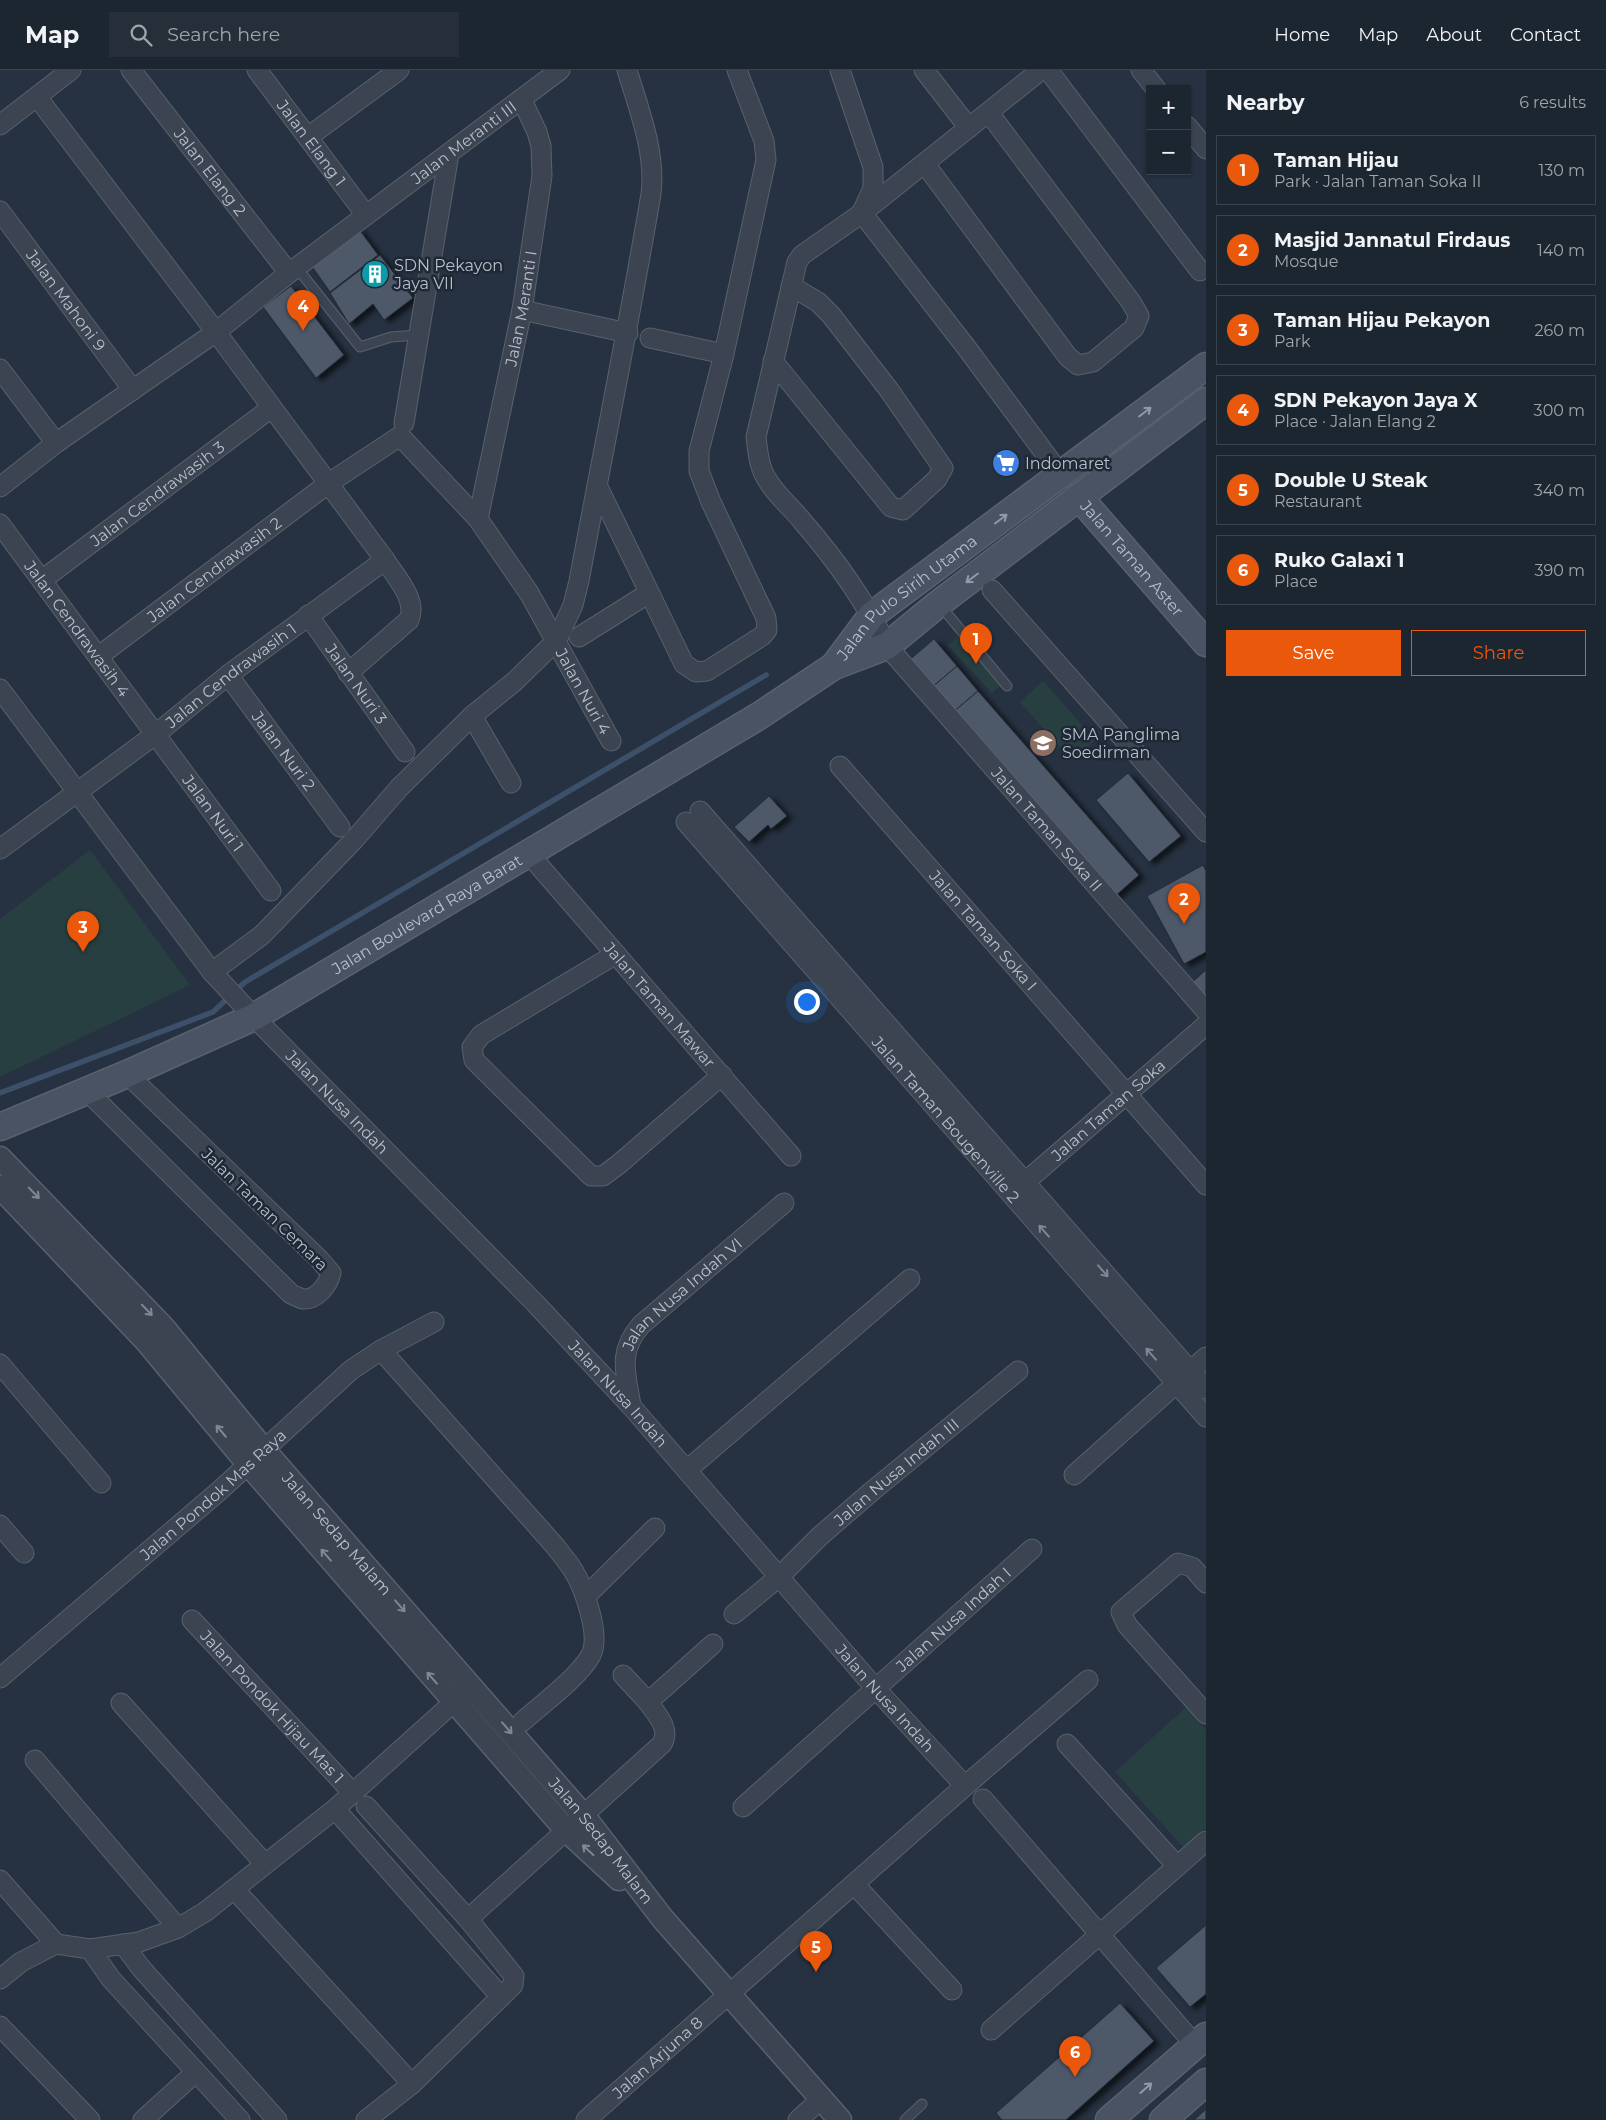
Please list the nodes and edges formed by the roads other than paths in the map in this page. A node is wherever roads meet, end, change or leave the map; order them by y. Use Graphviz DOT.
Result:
graph roads {
  1 [pos="72,70"];
  2 [pos="131,70"];
  3 [pos="257,70"];
  4 [pos="399,70"];
  5 [pos="560,70"];
  6 [pos="627,70"];
  7 [pos="737,70"];
  8 [pos="840,70"];
  9 [pos="924,70"];
  10 [pos="1141,70"];
  11 [pos="1037,72"];
  12 [pos="1153,85"];
  13 [pos="36,97"];
  14 [pos="522,100"];
  15 [pos="989,113"];
  16 [pos="0,124"];
  17 [pos="969,128"];
  18 [pos="1190,130"];
  19 [pos="308,137"];
  20 [pos="1206,149"];
  21 [pos="449,154"];
  22 [pos="925,164"];
  23 [pos="0,211"];
  24 [pos="862,214"];
  25 [pos="366,216"];
  26 [pos="293,270"];
  27 [pos="1200,271"];
  28 [pos="791,286"];
  29 [pos="522,310"];
  30 [pos="216,332"];
  31 [pos="628,333"];
  32 [pos="417,335"];
  33 [pos="650,338"];
  34 [pos="724,354"];
  35 [pos="773,361"];
  36 [pos="1206,366"];
  37 [pos="0,369"];
  38 [pos="133,390"];
  39 [pos="1206,401"];
  40 [pos="271,408"];
  41 [pos="404,423"];
  42 [pos="1124,428"];
  43 [pos="56,443"];
  44 [pos="1141,450"];
  45 [pos="1061,475"];
  46 [pos="328,483"];
  47 [pos="597,485"];
  48 [pos="0,487"];
  49 [pos="1079,496"];
  50 [pos="478,519"];
  51 [pos="0,524"];
  52 [pos="385,560"];
  53 [pos="42,580"];
  54 [pos="992,590"];
  55 [pos="649,593"];
  56 [pos="938,604"];
  57 [pos="308,615"];
  58 [pos="872,615"];
  59 [pos="579,637"];
  60 [pos="557,640"];
  61 [pos="1206,643"];
  62 [pos="887,646"];
  63 [pos="99,656"];
  64 [pos="834,666"];
  65 [pos="348,673"];
  66 [pos="228,675"];
  67 [pos="1007,686"];
  68 [pos="0,689"];
  69 [pos="472,716"];
  70 [pos="156,734"];
  71 [pos="611,741"];
  72 [pos="405,752"];
  73 [pos="840,766"];
  74 [pos="511,783"];
  75 [pos="77,792"];
  76 [pos="693,816"];
  77 [pos="340,827"];
  78 [pos="1206,832"];
  79 [pos="0,849"];
  80 [pos="528,853"];
  81 [pos="271,892"];
  82 [pos="616,954"];
  83 [pos="218,978"];
  84 [pos="1206,1010"];
  85 [pos="248,1011"];
  86 [pos="1206,1026"];
  87 [pos="127,1074"];
  88 [pos="722,1075"];
  89 [pos="87,1091"];
  90 [pos="1126,1094"];
  91 [pos="0,1127"];
  92 [pos="791,1156"];
  93 [pos="0,1158"];
  94 [pos="1206,1186"];
  95 [pos="0,1187"];
  96 [pos="1018,1188"];
  97 [pos="784,1203"];
  98 [pos="910,1279"];
  99 [pos="434,1322"];
  100 [pos="381,1350"];
  101 [pos="1206,1357"];
  102 [pos="0,1364"];
  103 [pos="1018,1371"];
  104 [pos="1183,1377"];
  105 [pos="1206,1389"];
  106 [pos="631,1406"];
  107 [pos="1206,1417"];
  108 [pos="257,1458"];
  109 [pos="687,1470"];
  110 [pos="1074,1475"];
  111 [pos="102,1483"];
  112 [pos="0,1525"];
  113 [pos="655,1528"];
  114 [pos="1032,1549"];
  115 [pos="24,1553"];
  116 [pos="779,1577"];
  117 [pos="1206,1584"];
  118 [pos="586,1596"];
  119 [pos="734,1614"];
  120 [pos="192,1620"];
  121 [pos="713,1644"];
  122 [pos="623,1675"];
  123 [pos="0,1678"];
  124 [pos="1088,1680"];
  125 [pos="471,1687"];
  126 [pos="876,1689"];
  127 [pos="454,1702"];
  128 [pos="648,1702"];
  129 [pos="121,1703"];
  130 [pos="1206,1714"];
  131 [pos="522,1722"];
  132 [pos="1067,1744"];
  133 [pos="35,1760"];
  134 [pos="965,1786"];
  135 [pos="352,1792"];
  136 [pos="983,1799"];
  137 [pos="366,1806"];
  138 [pos="743,1807"];
  139 [pos="335,1809"];
  140 [pos="583,1815"];
  141 [pos="566,1830"];
  142 [pos="1206,1841"];
  143 [pos="266,1864"];
  144 [pos="1177,1866"];
  145 [pos="0,1880"];
  146 [pos="854,1884"];
  147 [pos="234,1889"];
  148 [pos="468,1919"];
  149 [pos="662,1919"];
  150 [pos="178,1928"];
  151 [pos="1100,1934"];
  152 [pos="56,1944"];
  153 [pos="123,1944"];
  154 [pos="90,1949"];
  155 [pos="0,1979"];
  156 [pos="952,1990"];
  157 [pos="729,1994"];
  158 [pos="501,1996"];
  159 [pos="0,2026"];
  160 [pos="991,2030"];
  161 [pos="1201,2040"];
  162 [pos="196,2072"];
  163 [pos="1206,2082"];
  164 [pos="412,2084"];
  165 [pos="822,2099"];
  166 [pos="922,2104"];
  167 [pos="90,2120"];
  168 [pos="142,2120"];
  169 [pos="240,2120"];
  170 [pos="277,2120"];
  171 [pos="366,2120"];
  172 [pos="586,2120"];
  173 [pos="798,2120"];
  174 [pos="840,2120"];
  175 [pos="905,2120"];
  176 [pos="1109,2120"];
  177 [pos="1163,2120"];
  1 -- 13 [label="street"];
  2 -- 26 [label="street, Jalan Elang 2"];
  3 -- 19 [label="street, Jalan Elang 1"];
  4 -- 19 [label="street"];
  5 -- 14 [label="street, Jalan Meranti III"];
  6 -- 31 [label="street"];
  7 -- 34 [label="street"];
  8 -- 24 [label="street"];
  9 -- 17 [label="street"];
  10 -- 12 [label="street"];
  11 -- 15 [label="street, Jalan Taman Soka II"];
  11 -- 27 [label="street"];
  13 -- 16 [label="street"];
  13 -- 30 [label="street"];
  14 -- 21 [label="street, Jalan Meranti III"];
  14 -- 29 [label="street, Jalan Meranti I"];
  15 -- 17 [label="street, Jalan Taman Soka II"];
  15 -- 22 [label="street"];
  17 -- 22 [label="street, Jalan Taman Soka II"];
  18 -- 20 [label="street"];
  19 -- 25 [label="street, Jalan Elang 1"];
  21 -- 25 [label="street, Jalan Meranti III"];
  21 -- 32 [label="street"];
  22 -- 24 [label="street, Jalan Taman Soka II"];
  23 -- 38 [label="street, Jalan Mahoni 9"];
  24 -- 28 [label="street, Jalan Taman Soka II"];
  24 -- 45 [label="street"];
  25 -- 26 [label="street, Jalan Meranti III"];
  26 -- 30 [label="street, Jalan Meranti III"];
  26 -- 32 [label="lane"];
  28 -- 35 [label="street, Jalan Taman Soka II"];
  28 -- 35 [label="street"];
  29 -- 31 [label="street"];
  29 -- 50 [label="street, Jalan Meranti I"];
  30 -- 38 [label="street, Jalan Meranti III"];
  30 -- 40 [label="street"];
  31 -- 47 [label="street"];
  32 -- 41 [label="street"];
  33 -- 34 [label="street"];
  34 -- 55 [label="street"];
  35 -- 58 [label="street, Jalan Taman Soka II"];
  42 -- 36 [label="main road, Jalan Pulo Sirih Utama, one-way"];
  37 -- 43 [label="street"];
  38 -- 43 [label="street, Jalan Meranti III"];
  39 -- 44 [label="main road, Jalan Pulo Sirih Utama"];
  40 -- 46 [label="street"];
  40 -- 53 [label="street, Jalan Cendrawasih 3"];
  42 -- 44 [label="main road"];
  42 -- 45 [label="main road, Jalan Pulo Sirih Utama"];
  43 -- 48 [label="street, Jalan Meranti III"];
  44 -- 49 [label="main road, Jalan Pulo Sirih Utama"];
  58 -- 45 [label="main road, Jalan Pulo Sirih Utama, one-way"];
  46 -- 50 [label="street, Jalan Cendrawasih 2"];
  46 -- 52 [label="street"];
  46 -- 63 [label="street, Jalan Cendrawasih 2"];
  47 -- 55 [label="street"];
  47 -- 60 [label="street"];
  49 -- 56 [label="main road, Jalan Pulo Sirih Utama, one-way"];
  49 -- 61 [label="main road, Jalan Taman Aster"];
  50 -- 60 [label="street, Jalan Nuri 4"];
  51 -- 53 [label="street, Jalan Cendrawasih 4"];
  52 -- 57 [label="street, Jalan Cendrawasih 1"];
  52 -- 65 [label="street"];
  53 -- 63 [label="street, Jalan Cendrawasih 4"];
  54 -- 78 [label="street"];
  55 -- 59 [label="street"];
  56 -- 62 [label="main road, Jalan Pulo Sirih Utama"];
  56 -- 67 [label="lane"];
  57 -- 65 [label="street, Jalan Nuri 3"];
  57 -- 66 [label="street, Jalan Cendrawasih 1"];
  58 -- 62 [label="street, Jalan Taman Soka II"];
  58 -- 64 [label="main road, Jalan Pulo Sirih Utama"];
  60 -- 69 [label="street"];
  60 -- 71 [label="street, Jalan Nuri 4"];
  62 -- 64 [label="main road, Jalan Pulo Sirih Utama"];
  62 -- 84 [label="street, Jalan Taman Soka II"];
  63 -- 70 [label="street, Jalan Cendrawasih 4"];
  64 -- 80 [label="main road, Jalan Boulevard Raya Barat"];
  65 -- 72 [label="street, Jalan Nuri 3"];
  66 -- 70 [label="street, Jalan Cendrawasih 1"];
  66 -- 77 [label="street, Jalan Nuri 2"];
  68 -- 75 [label="street, Jalan Nusa Indah"];
  69 -- 74 [label="street"];
  69 -- 83 [label="street"];
  70 -- 75 [label="street, Jalan Cendrawasih 1"];
  70 -- 81 [label="street, Jalan Nuri 1"];
  73 -- 90 [label="street, Jalan Taman Soka I"];
  75 -- 79 [label="street, Jalan Cendrawasih 1"];
  75 -- 83 [label="street, Jalan Nusa Indah"];
  76 -- 96 [label="street, Jalan Taman Bougenville 2"];
  80 -- 82 [label="street, Jalan Taman Mawar"];
  80 -- 85 [label="main road, Jalan Boulevard Raya Barat"];
  82 -- 88 [label="street, Jalan Taman Mawar"];
  82 -- 88 [label="street"];
  83 -- 85 [label="street, Jalan Nusa Indah"];
  85 -- 87 [label="main road, Jalan Boulevard Raya Barat"];
  85 -- 106 [label="street, Jalan Nusa Indah"];
  86 -- 90 [label="street, Jalan Taman Soka"];
  87 -- 89 [label="main road, Jalan Boulevard Raya Barat"];
  87 -- 89 [label="street, Jalan Taman Cemara"];
  88 -- 92 [label="street, Jalan Taman Mawar"];
  89 -- 91 [label="main road, Jalan Boulevard Raya Barat"];
  90 -- 94 [label="street, Jalan Taman Soka I"];
  90 -- 96 [label="street, Jalan Taman Soka"];
  93 -- 108 [label="street, Jalan Sedap Malam, one-way"];
  108 -- 95 [label="street, Jalan Sedap Malam, one-way"];
  96 -- 104 [label="street, Jalan Taman Bougenville 2"];
  97 -- 106 [label="street, Jalan Nusa Indah VI"];
  98 -- 109 [label="street"];
  99 -- 100 [label="street, Jalan Pondok Mas Raya"];
  100 -- 108 [label="street, Jalan Pondok Mas Raya"];
  100 -- 118 [label="street"];
  101 -- 104 [label="street"];
  102 -- 111 [label="street"];
  103 -- 116 [label="street, Jalan Nusa Indah III"];
  104 -- 105 [label="street, Jalan Taman Bougenville 2"];
  104 -- 107 [label="street, Jalan Taman Bougenville 2"];
  104 -- 110 [label="street"];
  106 -- 109 [label="street, Jalan Nusa Indah"];
  108 -- 123 [label="street, Jalan Pondok Mas Raya"];
  108 -- 125 [label="street, Jalan Sedap Malam, one-way"];
  127 -- 108 [label="street, Jalan Sedap Malam, one-way"];
  109 -- 116 [label="street, Jalan Nusa Indah"];
  112 -- 115 [label="street"];
  113 -- 118 [label="street"];
  114 -- 126 [label="street, Jalan Nusa Indah I"];
  116 -- 119 [label="street, Jalan Nusa Indah III"];
  116 -- 126 [label="street, Jalan Nusa Indah"];
  117 -- 130 [label="street"];
  118 -- 131 [label="street"];
  120 -- 135 [label="street, Jalan Pondok Hijau Mas 1"];
  121 -- 128 [label="street"];
  122 -- 128 [label="street"];
  124 -- 134 [label="street, Jalan Arjuna 8"];
  125 -- 127 [label="street"];
  125 -- 140 [label="street, Jalan Sedap Malam, one-way"];
  126 -- 134 [label="street, Jalan Nusa Indah"];
  126 -- 138 [label="street, Jalan Nusa Indah I"];
  127 -- 135 [label="street"];
  127 -- 141 [label="street, Jalan Sedap Malam"];
  128 -- 140 [label="street"];
  129 -- 143 [label="street"];
  132 -- 144 [label="street"];
  133 -- 150 [label="street"];
  134 -- 146 [label="street, Jalan Arjuna 8"];
  135 -- 139 [label="street"];
  136 -- 151 [label="street"];
  137 -- 148 [label="street"];
  139 -- 143 [label="street"];
  139 -- 158 [label="street"];
  140 -- 141 [label="street"];
  140 -- 149 [label="street, Jalan Sedap Malam"];
  141 -- 148 [label="street"];
  149 -- 141 [label="street, Jalan Sedap Malam, one-way"];
  142 -- 144 [label="street"];
  143 -- 147 [label="street"];
  144 -- 151 [label="street"];
  145 -- 152 [label="street"];
  146 -- 156 [label="street"];
  146 -- 157 [label="street, Jalan Arjuna 8"];
  147 -- 150 [label="street"];
  147 -- 164 [label="street"];
  148 -- 158 [label="street"];
  149 -- 157 [label="street, Jalan Sedap Malam"];
  150 -- 153 [label="street"];
  151 -- 160 [label="street"];
  151 -- 161 [label="street"];
  152 -- 154 [label="street"];
  152 -- 155 [label="street"];
  153 -- 154 [label="street"];
  153 -- 170 [label="street"];
  154 -- 162 [label="street"];
  157 -- 165 [label="street, Jalan Sedap Malam"];
  157 -- 172 [label="street, Jalan Arjuna 8"];
  158 -- 164 [label="street"];
  159 -- 167 [label="street"];
  176 -- 161 [label="main road, one-way"];
  162 -- 168 [label="street"];
  162 -- 169 [label="street"];
  163 -- 177 [label="main road"];
  164 -- 171 [label="street"];
  165 -- 173 [label="street"];
  165 -- 174 [label="street, Jalan Sedap Malam"];
  166 -- 175 [label="lane"];
}
